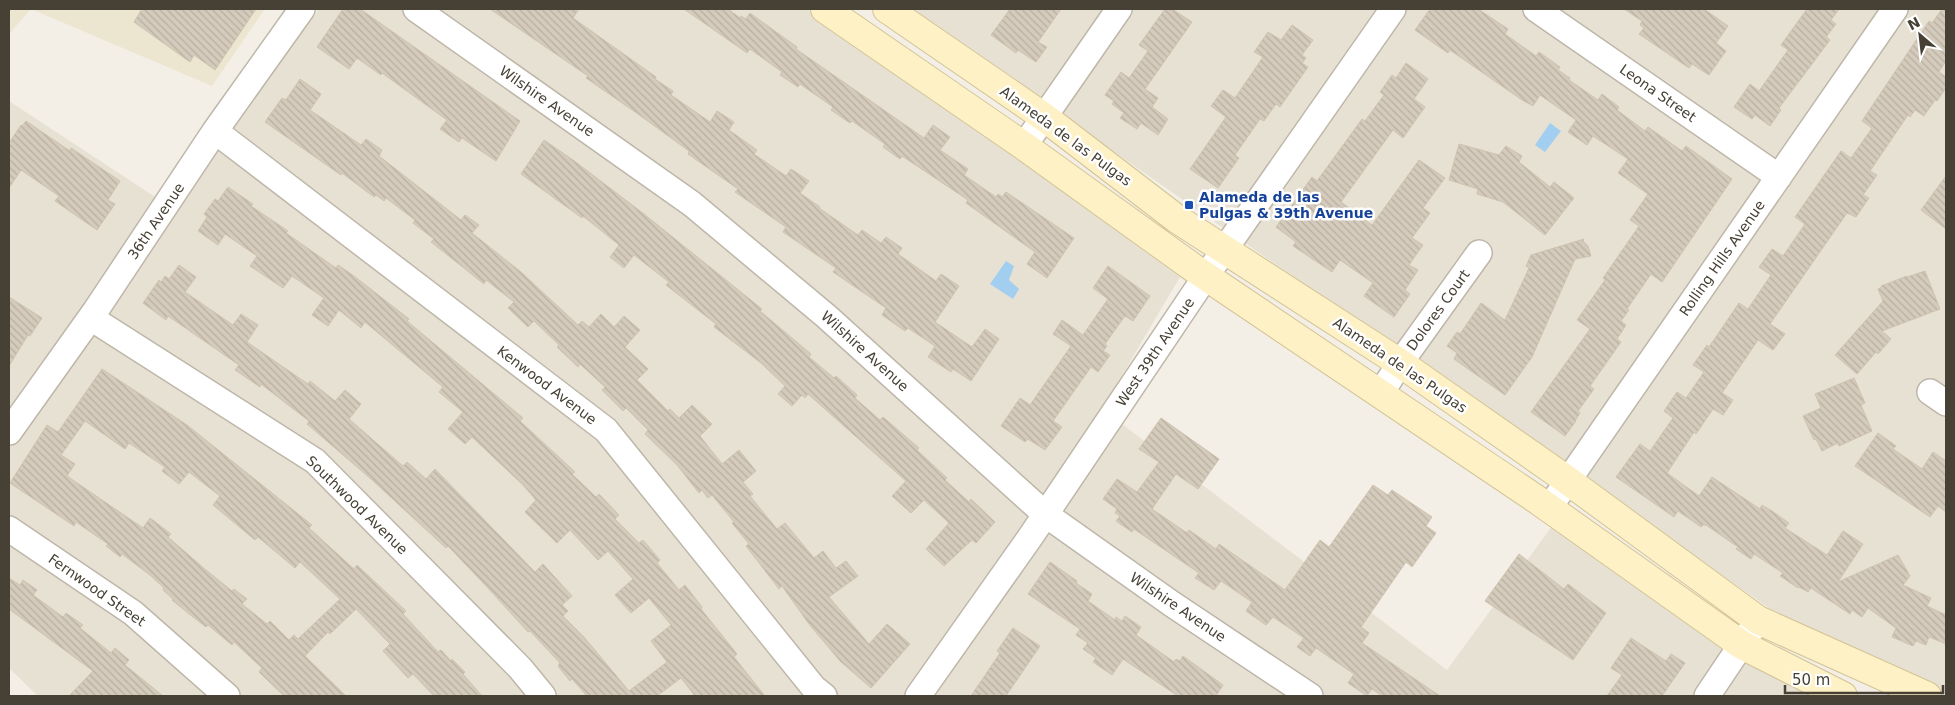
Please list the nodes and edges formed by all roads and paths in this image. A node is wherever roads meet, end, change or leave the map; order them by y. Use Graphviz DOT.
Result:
graph roads {
  1 [pos="302,9"];
  2 [pos="416,9"];
  3 [pos="887,9"];
  4 [pos="1119,9"];
  5 [pos="1393,9"];
  6 [pos="1536,9"];
  7 [pos="1895,9"];
  8 [pos="842,14"];
  9 [pos="1044,118"];
  10 [pos="215,131"];
  11 [pos="1024,146"];
  12 [pos="1779,176"];
  13 [pos="1225,250"];
  14 [pos="1479,253"];
  15 [pos="1206,276"];
  16 [pos="91,318"];
  17 [pos="1400,363"];
  18 [pos="1381,393"];
  19 [pos="9,432"];
  20 [pos="1567,480"];
  21 [pos="1549,508"];
  22 [pos="1045,514"];
  23 [pos="9,529"];
  24 [pos="1758,620"];
  25 [pos="1742,645"];
  26 [pos="227,696"];
  27 [pos="543,696"];
  28 [pos="824,696"];
  29 [pos="918,696"];
  30 [pos="1310,696"];
  31 [pos="1707,696"];
  32 [pos="1844,696"];
  33 [pos="1927,696"];
  1 -- 10 [label="street, 36th Avenue"];
  2 -- 22 [label="street, Wilshire Avenue"];
  3 -- 9 [label="main road, Alameda de las Pulgas"];
  4 -- 9 [label="street"];
  5 -- 13 [label="street, West 39th Avenue"];
  6 -- 12 [label="street, Leona Street"];
  7 -- 12 [label="street, Rolling Hills Avenue"];
  8 -- 11 [label="main road"];
  9 -- 11 [label="street"];
  9 -- 13 [label="main road, Alameda de las Pulgas"];
  10 -- 16 [label="street, 36th Avenue"];
  10 -- 28 [label="street, Kenwood Avenue"];
  11 -- 15 [label="main road"];
  12 -- 20 [label="street, Rolling Hills Avenue"];
  13 -- 15 [label="street, West 39th Avenue"];
  13 -- 17 [label="main road, Alameda de las Pulgas"];
  14 -- 17 [label="street, Dolores Court"];
  15 -- 18 [label="main road"];
  15 -- 22 [label="street, West 39th Avenue"];
  16 -- 19 [label="street, 36th Avenue"];
  16 -- 27 [label="street, Southwood Avenue"];
  17 -- 18 [label="street, Dolores Court"];
  17 -- 20 [label="main road, Alameda de las Pulgas"];
  18 -- 21 [label="main road"];
  20 -- 21 [label="street, Rolling Hills Avenue"];
  20 -- 24 [label="main road, Alameda de las Pulgas"];
  21 -- 25 [label="main road"];
  22 -- 29 [label="street, West 39th Avenue"];
  22 -- 30 [label="street, Wilshire Avenue"];
  23 -- 26 [label="street, Fernwood Street"];
  24 -- 25 [label="street"];
  24 -- 33 [label="main road, Alameda de las Pulgas"];
  25 -- 31 [label="street"];
  25 -- 32 [label="main road"];
}
